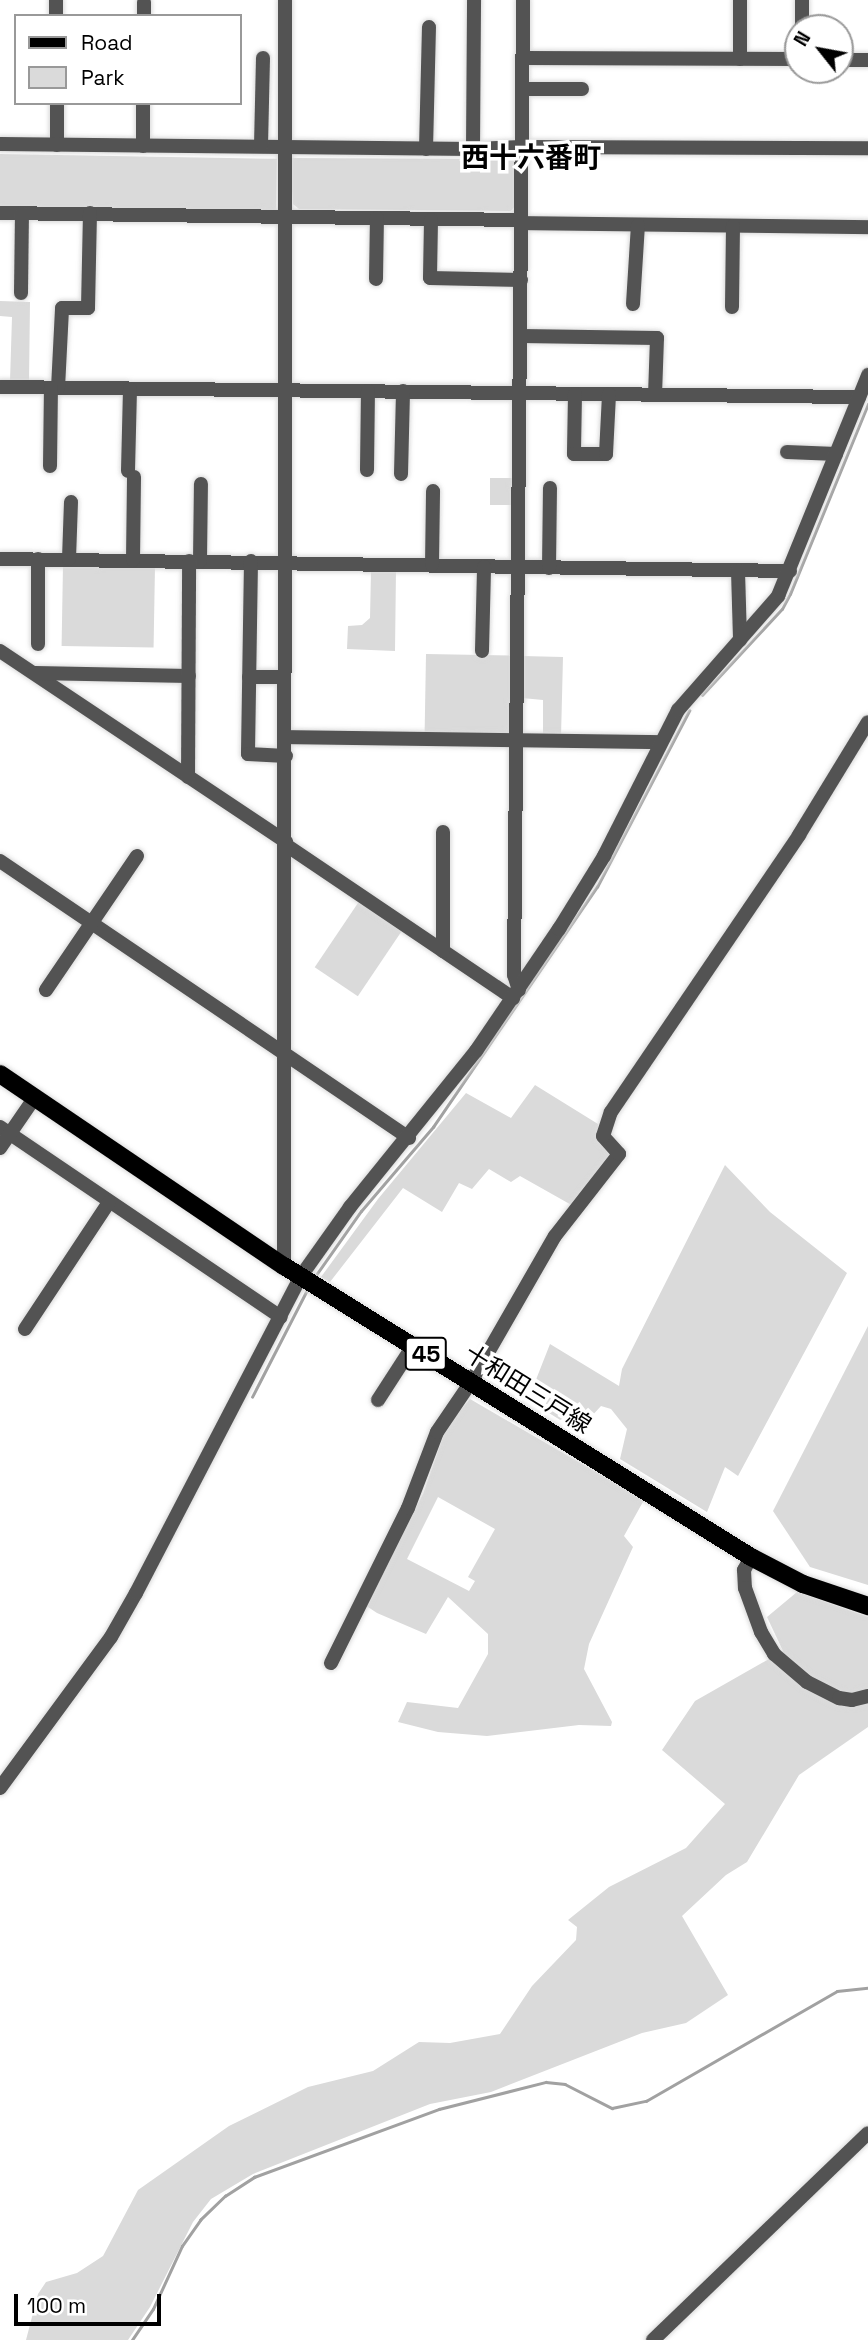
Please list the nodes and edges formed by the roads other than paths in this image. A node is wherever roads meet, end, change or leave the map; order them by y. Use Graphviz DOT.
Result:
graph roads {
  1 [pos="285,0"];
  2 [pos="474,0"];
  3 [pos="523,0"];
  4 [pos="740,0"];
  5 [pos="429,27"];
  6 [pos="263,58"];
  7 [pos="523,58"];
  8 [pos="740,59"];
  9 [pos="784,59"];
  10 [pos="523,89"];
  11 [pos="582,89"];
  12 [pos="57,105"];
  13 [pos="143,105"];
  14 [pos="0,144"];
  15 [pos="57,145"];
  16 [pos="143,146"];
  17 [pos="261,146"];
  18 [pos="285,146"];
  19 [pos="522,147"];
  20 [pos="868,148"];
  21 [pos="426,149"];
  22 [pos="473,149"];
  23 [pos="0,213"];
  24 [pos="22,213"];
  25 [pos="90,214"];
  26 [pos="284,216"];
  27 [pos="377,218"];
  28 [pos="431,220"];
  29 [pos="521,221"];
  30 [pos="638,225"];
  31 [pos="733,226"];
  32 [pos="868,227"];
  33 [pos="376,279"];
  34 [pos="521,280"];
  35 [pos="21,293"];
  36 [pos="633,304"];
  37 [pos="732,307"];
  38 [pos="521,336"];
  39 [pos="868,374"];
  40 [pos="0,387"];
  41 [pos="55,388"];
  42 [pos="130,388"];
  43 [pos="284,389"];
  44 [pos="368,391"];
  45 [pos="403,391"];
  46 [pos="520,394"];
  47 [pos="575,394"];
  48 [pos="609,394"];
  49 [pos="655,396"];
  50 [pos="859,397"];
  51 [pos="787,452"];
  52 [pos="835,454"];
  53 [pos="50,466"];
  54 [pos="368,470"];
  55 [pos="401,474"];
  56 [pos="201,484"];
  57 [pos="550,488"];
  58 [pos="433,491"];
  59 [pos="71,502"];
  60 [pos="0,559"];
  61 [pos="38,559"];
  62 [pos="69,559"];
  63 [pos="133,560"];
  64 [pos="195,561"];
  65 [pos="251,561"];
  66 [pos="285,562"];
  67 [pos="432,565"];
  68 [pos="484,567"];
  69 [pos="518,568"];
  70 [pos="549,568"];
  71 [pos="738,571"];
  72 [pos="790,571"];
  73 [pos="740,640"];
  74 [pos="38,644"];
  75 [pos="0,651"];
  76 [pos="482,651"];
  77 [pos="34,673"];
  78 [pos="189,676"];
  79 [pos="249,677"];
  80 [pos="284,677"];
  81 [pos="868,722"];
  82 [pos="286,737"];
  83 [pos="518,740"];
  84 [pos="660,742"];
  85 [pos="286,756"];
  86 [pos="188,776"];
  87 [pos="443,832"];
  88 [pos="286,844"];
  89 [pos="137,856"];
  90 [pos="0,861"];
  91 [pos="90,924"];
  92 [pos="443,951"];
  93 [pos="46,990"];
  94 [pos="516,994"];
  95 [pos="286,1054"];
  96 [pos="0,1074"];
  97 [pos="35,1097"];
  98 [pos="5,1130"];
  99 [pos="409,1138"];
  100 [pos="0,1148"];
  101 [pos="109,1202"];
  102 [pos="284,1266"];
  103 [pos="301,1276"];
  104 [pos="281,1317"];
  105 [pos="25,1329"];
  106 [pos="413,1346"];
  107 [pos="471,1382"];
  108 [pos="378,1400"];
  109 [pos="751,1557"];
  110 [pos="868,1606"];
  111 [pos="331,1663"];
  112 [pos="868,1696"];
  113 [pos="0,1788"];
  114 [pos="868,2133"];
  115 [pos="653,2340"];
  1 -- 18 [label="street"];
  2 -- 22 [label="street"];
  3 -- 7 [label="street"];
  4 -- 8 [label="street"];
  5 -- 21 [label="street"];
  6 -- 17 [label="street"];
  7 -- 8 [label="street"];
  7 -- 10 [label="street"];
  8 -- 9 [label="street"];
  10 -- 11 [label="street"];
  10 -- 19 [label="street"];
  12 -- 15 [label="street"];
  13 -- 16 [label="street"];
  14 -- 15 [label="street"];
  15 -- 16 [label="street"];
  16 -- 17 [label="street"];
  17 -- 18 [label="street"];
  18 -- 21 [label="street"];
  18 -- 26 [label="street"];
  19 -- 20 [label="street"];
  19 -- 22 [label="street"];
  19 -- 29 [label="street"];
  21 -- 22 [label="street"];
  23 -- 24 [label="street"];
  24 -- 25 [label="street"];
  24 -- 35 [label="street"];
  25 -- 26 [label="street"];
  25 -- 41 [label="street"];
  26 -- 27 [label="street"];
  26 -- 43 [label="street"];
  27 -- 28 [label="street"];
  27 -- 33 [label="street"];
  28 -- 29 [label="street"];
  28 -- 34 [label="street"];
  29 -- 30 [label="street"];
  29 -- 34 [label="street"];
  30 -- 31 [label="street"];
  30 -- 36 [label="street"];
  31 -- 32 [label="street"];
  31 -- 37 [label="street"];
  34 -- 38 [label="street"];
  38 -- 46 [label="street"];
  38 -- 49 [label="street"];
  39 -- 50 [label="street"];
  40 -- 41 [label="street"];
  41 -- 42 [label="street"];
  41 -- 53 [label="street"];
  42 -- 43 [label="street"];
  42 -- 63 [label="street"];
  43 -- 44 [label="street"];
  43 -- 66 [label="street"];
  44 -- 45 [label="street"];
  44 -- 54 [label="street"];
  45 -- 46 [label="street"];
  45 -- 55 [label="street"];
  46 -- 47 [label="street"];
  46 -- 69 [label="street"];
  47 -- 48 [label="street"];
  47 -- 48 [label="street"];
  48 -- 49 [label="street"];
  49 -- 50 [label="street"];
  50 -- 52 [label="street"];
  51 -- 52 [label="street"];
  52 -- 72 [label="street"];
  56 -- 64 [label="street"];
  57 -- 70 [label="street"];
  58 -- 67 [label="street"];
  59 -- 62 [label="street"];
  60 -- 61 [label="street"];
  61 -- 62 [label="street"];
  61 -- 74 [label="street"];
  62 -- 63 [label="street"];
  63 -- 64 [label="street"];
  64 -- 65 [label="street"];
  64 -- 78 [label="street"];
  65 -- 66 [label="street"];
  65 -- 79 [label="street"];
  66 -- 67 [label="street"];
  66 -- 80 [label="street"];
  67 -- 68 [label="street"];
  68 -- 69 [label="street"];
  68 -- 76 [label="street"];
  69 -- 70 [label="street"];
  69 -- 83 [label="street"];
  70 -- 71 [label="street"];
  71 -- 72 [label="street"];
  71 -- 73 [label="street"];
  72 -- 73 [label="street"];
  73 -- 84 [label="street"];
  75 -- 77 [label="street"];
  77 -- 78 [label="street"];
  77 -- 86 [label="street"];
  78 -- 86 [label="street"];
  79 -- 80 [label="street"];
  79 -- 85 [label="street"];
  80 -- 82 [label="street"];
  81 -- 107 [label="street"];
  82 -- 83 [label="street"];
  82 -- 85 [label="street"];
  83 -- 84 [label="street"];
  83 -- 94 [label="street"];
  84 -- 94 [label="street"];
  85 -- 88 [label="street"];
  86 -- 88 [label="street"];
  87 -- 92 [label="street"];
  88 -- 92 [label="street"];
  88 -- 95 [label="street"];
  89 -- 91 [label="street"];
  90 -- 91 [label="street"];
  91 -- 93 [label="street"];
  91 -- 95 [label="street"];
  92 -- 94 [label="street"];
  94 -- 99 [label="street"];
  95 -- 99 [label="street"];
  95 -- 102 [label="street"];
  96 -- 97 [label="main road, 十和田三戸線 / 45"];
  97 -- 98 [label="street"];
  97 -- 102 [label="main road, 十和田三戸線 / 45"];
  98 -- 100 [label="street"];
  98 -- 101 [label="street"];
  99 -- 103 [label="street"];
  101 -- 104 [label="street"];
  101 -- 105 [label="street"];
  102 -- 103 [label="main road, 十和田三戸線 / 45"];
  103 -- 104 [label="street"];
  103 -- 106 [label="main road, 十和田三戸線 / 45"];
  104 -- 113 [label="street"];
  106 -- 107 [label="main road, 十和田三戸線 / 45"];
  106 -- 108 [label="street"];
  107 -- 109 [label="main road, 十和田三戸線 / 45"];
  107 -- 111 [label="street"];
  109 -- 110 [label="main road, 十和田三戸線 / 45"];
  109 -- 112 [label="street"];
  114 -- 115 [label="street"];
}
